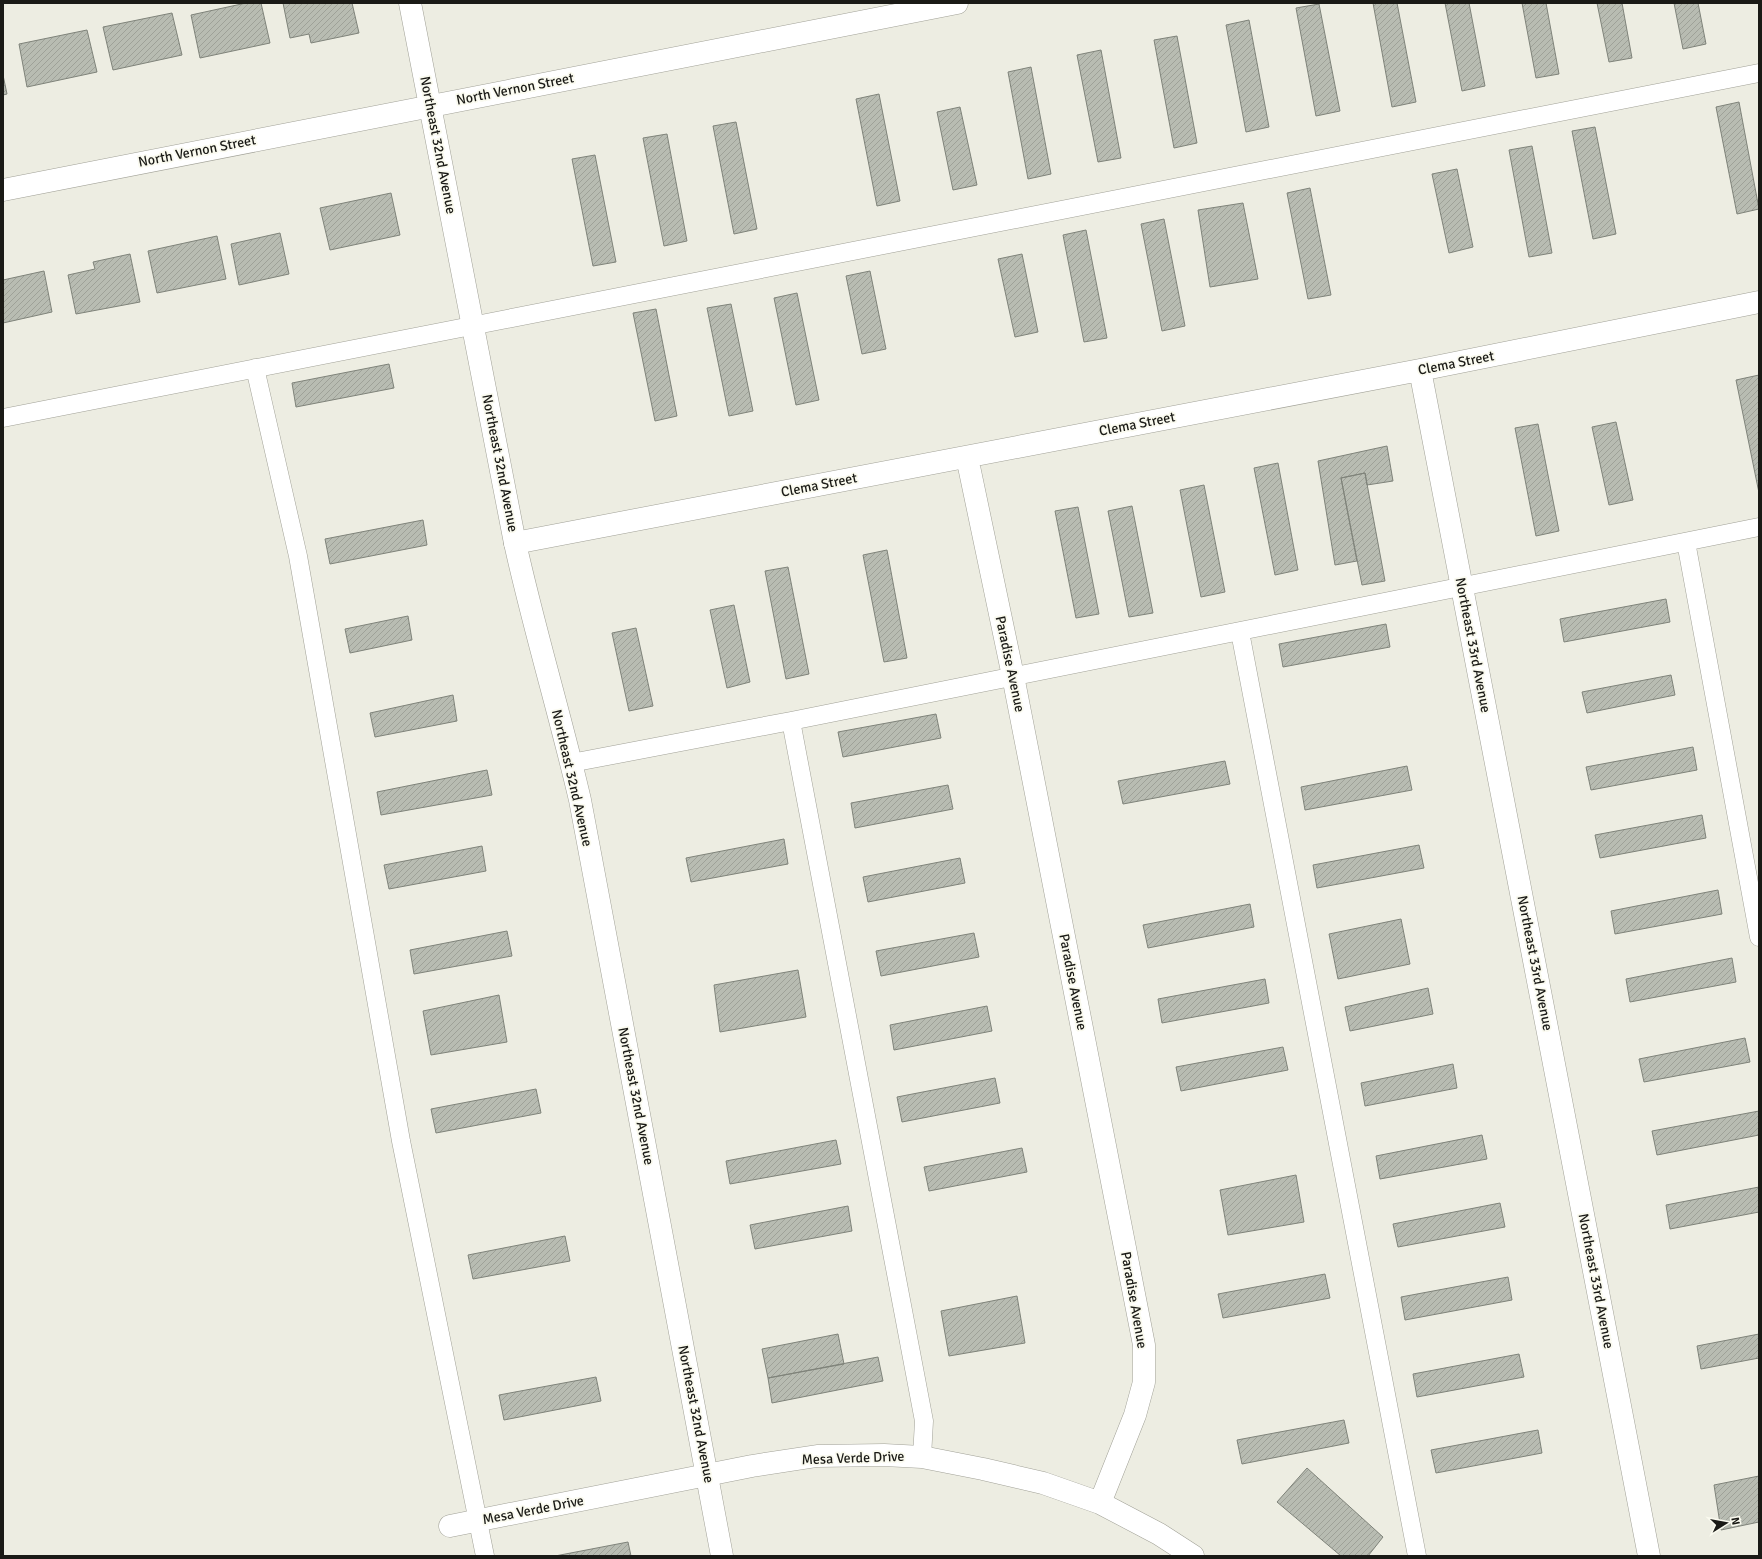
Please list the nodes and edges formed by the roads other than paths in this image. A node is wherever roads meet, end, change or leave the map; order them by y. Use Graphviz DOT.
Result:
graph roads {
  1 [pos="410,3"];
  2 [pos="957,3"];
  3 [pos="1759,73"];
  4 [pos="430,105"];
  5 [pos="3,190"];
  6 [pos="1759,302"];
  7 [pos="473,325"];
  8 [pos="255,368"];
  9 [pos="1420,370"];
  10 [pos="3,418"];
  11 [pos="967,457"];
  12 [pos="1759,527"];
  13 [pos="1686,542"];
  14 [pos="515,543"];
  15 [pos="1462,588"];
  16 [pos="1240,632"];
  17 [pos="1013,676"];
  18 [pos="791,721"];
  19 [pos="571,763"];
  20 [pos="1759,937"];
  21 [pos="922,1457"];
  22 [pos="707,1475"];
  23 [pos="1100,1503"];
  24 [pos="479,1520"];
  25 [pos="450,1526"];
  26 [pos="485,1556"];
  27 [pos="722,1556"];
  28 [pos="1193,1556"];
  29 [pos="1417,1556"];
  30 [pos="1649,1556"];
  1 -- 4 [label="street, Northeast 32nd Avenue"];
  2 -- 4 [label="street, North Vernon Street"];
  3 -- 7 [label="lane"];
  4 -- 5 [label="street, North Vernon Street"];
  4 -- 7 [label="street, Northeast 32nd Avenue"];
  6 -- 9 [label="street, Clema Street"];
  7 -- 8 [label="lane"];
  7 -- 14 [label="street, Northeast 32nd Avenue"];
  8 -- 10 [label="lane"];
  8 -- 24 [label="lane"];
  9 -- 11 [label="street, Clema Street"];
  9 -- 15 [label="street, Northeast 33rd Avenue"];
  11 -- 14 [label="street, Clema Street"];
  11 -- 17 [label="street, Paradise Avenue"];
  12 -- 13 [label="lane"];
  13 -- 15 [label="lane"];
  13 -- 20 [label="lane"];
  14 -- 19 [label="street, Northeast 32nd Avenue"];
  15 -- 16 [label="lane"];
  15 -- 30 [label="street, Northeast 33rd Avenue"];
  16 -- 17 [label="lane"];
  16 -- 29 [label="lane"];
  17 -- 18 [label="lane"];
  17 -- 23 [label="street, Paradise Avenue"];
  18 -- 19 [label="lane"];
  18 -- 21 [label="lane"];
  19 -- 22 [label="street, Northeast 32nd Avenue"];
  21 -- 22 [label="street, Mesa Verde Drive"];
  21 -- 23 [label="street, Mesa Verde Drive"];
  22 -- 24 [label="street, Mesa Verde Drive"];
  22 -- 27 [label="street, Northeast 32nd Avenue"];
  23 -- 28 [label="street, Mesa Verde Drive"];
  24 -- 25 [label="street, Mesa Verde Drive"];
  24 -- 26 [label="lane"];
}
